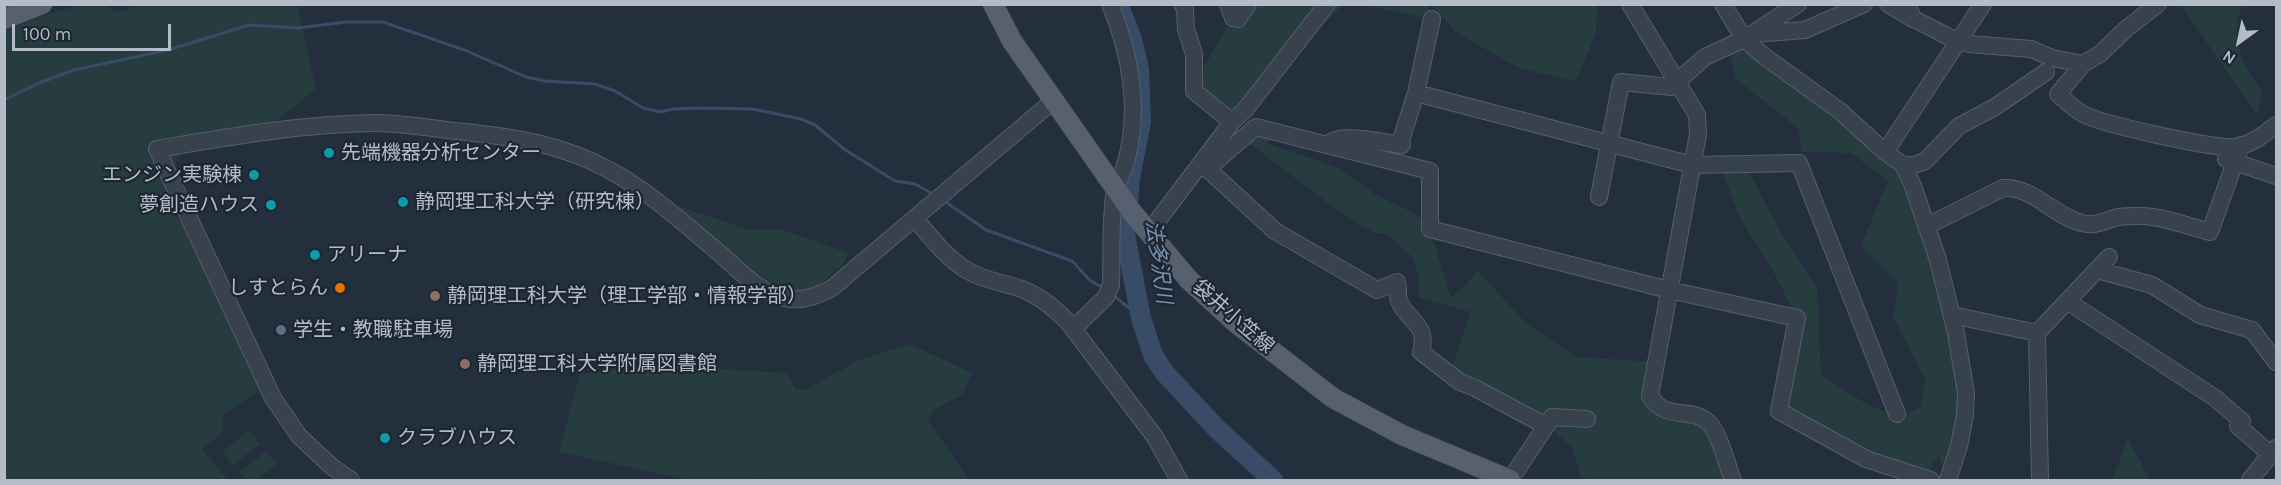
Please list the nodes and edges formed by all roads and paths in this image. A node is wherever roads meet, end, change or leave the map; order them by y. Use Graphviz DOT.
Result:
graph roads {
  1 [pos="42,4"];
  2 [pos="993,4"];
  3 [pos="1110,4"];
  4 [pos="1182,4"];
  5 [pos="1228,4"];
  6 [pos="1248,4"];
  7 [pos="1327,4"];
  8 [pos="1630,4"];
  9 [pos="1723,4"];
  10 [pos="1798,4"];
  11 [pos="1864,4"];
  12 [pos="1888,4"];
  13 [pos="1983,4"];
  14 [pos="2158,4"];
  15 [pos="1910,12"];
  16 [pos="4,19"];
  17 [pos="1432,19"];
  18 [pos="1748,37"];
  19 [pos="1959,41"];
  20 [pos="2084,64"];
  21 [pos="2046,72"];
  22 [pos="1676,82"];
  23 [pos="1416,93"];
  24 [pos="1053,101"];
  25 [pos="1232,122"];
  26 [pos="2277,124"];
  27 [pos="1610,143"];
  28 [pos="2200,143"];
  29 [pos="1327,144"];
  30 [pos="2241,145"];
  31 [pos="1885,152"];
  32 [pos="2235,162"];
  33 [pos="1692,165"];
  34 [pos="1903,165"];
  35 [pos="1204,166"];
  36 [pos="2277,176"];
  37 [pos="1117,189"];
  38 [pos="1599,197"];
  39 [pos="915,219"];
  40 [pos="1927,226"];
  41 [pos="1149,232"];
  42 [pos="2109,257"];
  43 [pos="2097,270"];
  44 [pos="1669,290"];
  45 [pos="2067,301"];
  46 [pos="1952,315"];
  47 [pos="1073,329"];
  48 [pos="2037,333"];
  49 [pos="2277,362"];
  50 [pos="1897,414"];
  51 [pos="1587,419"];
  52 [pos="1546,426"];
  53 [pos="2274,451"];
  54 [pos="351,480"];
  55 [pos="1179,480"];
  56 [pos="1510,480"];
  57 [pos="1733,480"];
  58 [pos="1931,480"];
  59 [pos="1948,480"];
  60 [pos="2040,480"];
  61 [pos="2250,480"];
  1 -- 16 [label="main road"];
  2 -- 24 [label="main road, 袋井小笠線"];
  3 -- 37 [label="street"];
  4 -- 25 [label="street"];
  5 -- 6 [label="street"];
  7 -- 25 [label="street"];
  8 -- 22 [label="street"];
  9 -- 18 [label="street"];
  10 -- 18 [label="street"];
  11 -- 18 [label="street"];
  12 -- 15 [label="street"];
  13 -- 19 [label="street"];
  14 -- 20 [label="street"];
  15 -- 19 [label="street"];
  17 -- 23 [label="street"];
  18 -- 22 [label="street"];
  18 -- 31 [label="street"];
  19 -- 20 [label="street"];
  19 -- 31 [label="street"];
  20 -- 28 [label="street"];
  21 -- 34 [label="street"];
  22 -- 27 [label="street"];
  22 -- 33 [label="street"];
  23 -- 27 [label="street"];
  23 -- 29 [label="street"];
  24 -- 37 [label="main road, 袋井小笠線"];
  24 -- 39 [label="street"];
  25 -- 35 [label="street"];
  26 -- 30 [label="street"];
  27 -- 33 [label="street"];
  27 -- 38 [label="street"];
  28 -- 30 [label="street"];
  28 -- 32 [label="street"];
  29 -- 35 [label="street"];
  29 -- 44 [label="street"];
  30 -- 32 [label="street"];
  31 -- 34 [label="street"];
  32 -- 36 [label="street"];
  32 -- 40 [label="street"];
  33 -- 44 [label="street"];
  33 -- 50 [label="street"];
  34 -- 40 [label="street"];
  35 -- 41 [label="street"];
  35 -- 52 [label="street"];
  37 -- 41 [label="main road, 袋井小笠線"];
  37 -- 47 [label="street"];
  39 -- 47 [label="street"];
  39 -- 54 [label="street"];
  40 -- 46 [label="street"];
  41 -- 56 [label="main road, 袋井小笠線"];
  42 -- 43 [label="street"];
  43 -- 45 [label="street"];
  43 -- 49 [label="street"];
  44 -- 57 [label="street"];
  44 -- 58 [label="street"];
  45 -- 48 [label="street"];
  45 -- 53 [label="street"];
  46 -- 48 [label="street"];
  46 -- 59 [label="street"];
  47 -- 55 [label="street"];
  48 -- 60 [label="street"];
  51 -- 52 [label="street"];
  52 -- 56 [label="street"];
  53 -- 61 [label="street"];
}
